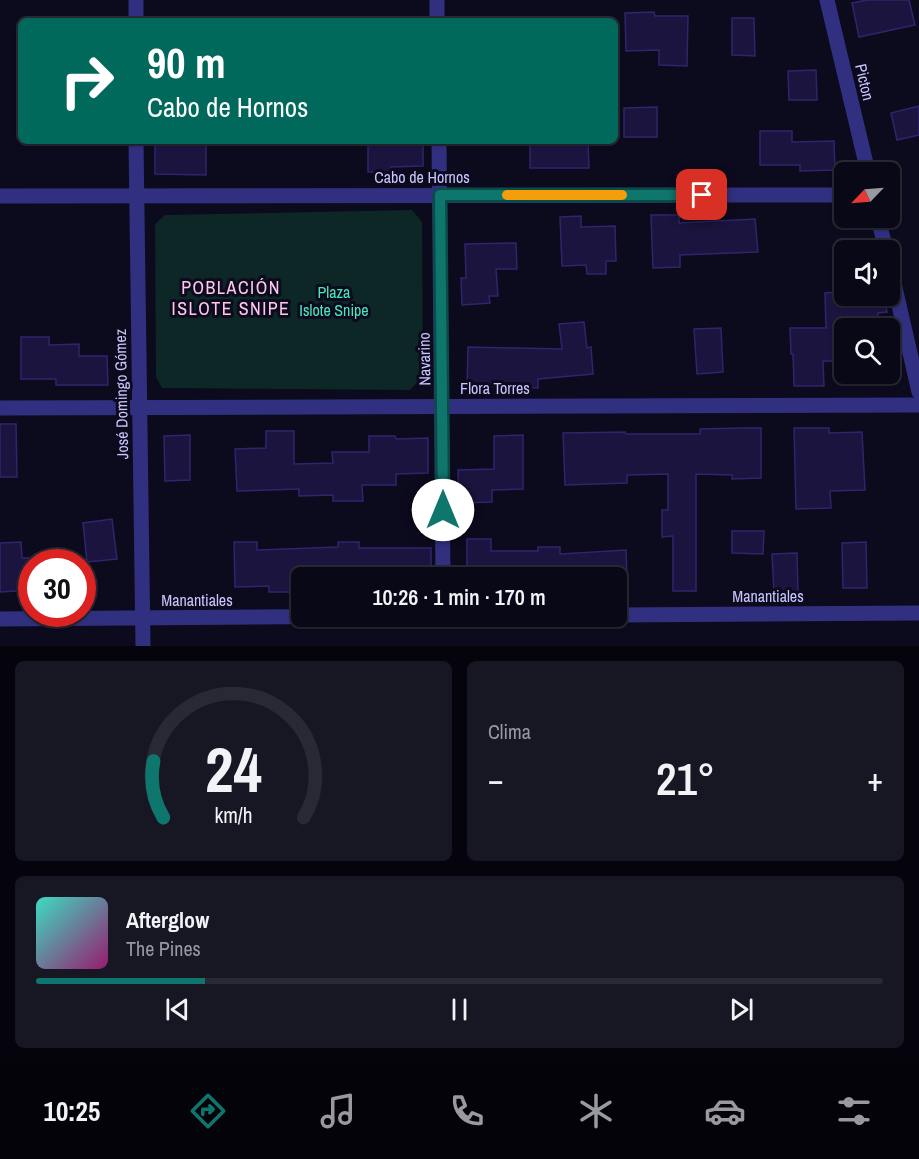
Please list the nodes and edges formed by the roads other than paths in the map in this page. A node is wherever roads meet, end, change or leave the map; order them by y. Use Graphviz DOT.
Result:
graph roads {
  1 [pos="136,0"];
  2 [pos="437,0"];
  3 [pos="827,0"];
  4 [pos="136,18"];
  5 [pos="437,18"];
  6 [pos="136,144"];
  7 [pos="439,144"];
  8 [pos="866,162"];
  9 [pos="440,195"];
  10 [pos="834,195"];
  11 [pos="0,196"];
  12 [pos="136,196"];
  13 [pos="900,301"];
  14 [pos="914,350"];
  15 [pos="919,392"];
  16 [pos="919,405"];
  17 [pos="443,406"];
  18 [pos="139,407"];
  19 [pos="0,408"];
  20 [pos="443,567"];
  21 [pos="919,613"];
  22 [pos="627,615"];
  23 [pos="291,617"];
  24 [pos="142,618"];
  25 [pos="0,619"];
  26 [pos="143,646"];
  1 -- 4 [label="street"];
  2 -- 5 [label="street"];
  3 -- 8 [label="street, Picton"];
  6 -- 12 [label="street, José Domingo Gómez"];
  7 -- 9 [label="street, Navarino"];
  9 -- 10 [label="street, Cabo de Hornos"];
  9 -- 12 [label="street, Cabo de Hornos"];
  9 -- 17 [label="street, Navarino"];
  11 -- 12 [label="street, Cabo de Hornos"];
  12 -- 18 [label="street, José Domingo Gómez"];
  13 -- 14 [label="street"];
  14 -- 15 [label="street"];
  16 -- 17 [label="street, Flora Torres"];
  17 -- 18 [label="street, Flora Torres"];
  17 -- 20 [label="street, Navarino"];
  18 -- 19 [label="street, Flora Torres"];
  18 -- 24 [label="street, José Domingo Gómez"];
  21 -- 22 [label="street, Manantiales"];
  23 -- 24 [label="street, Manantiales"];
  24 -- 25 [label="street, Manantiales"];
  24 -- 26 [label="street, José Domingo Gómez"];
}
